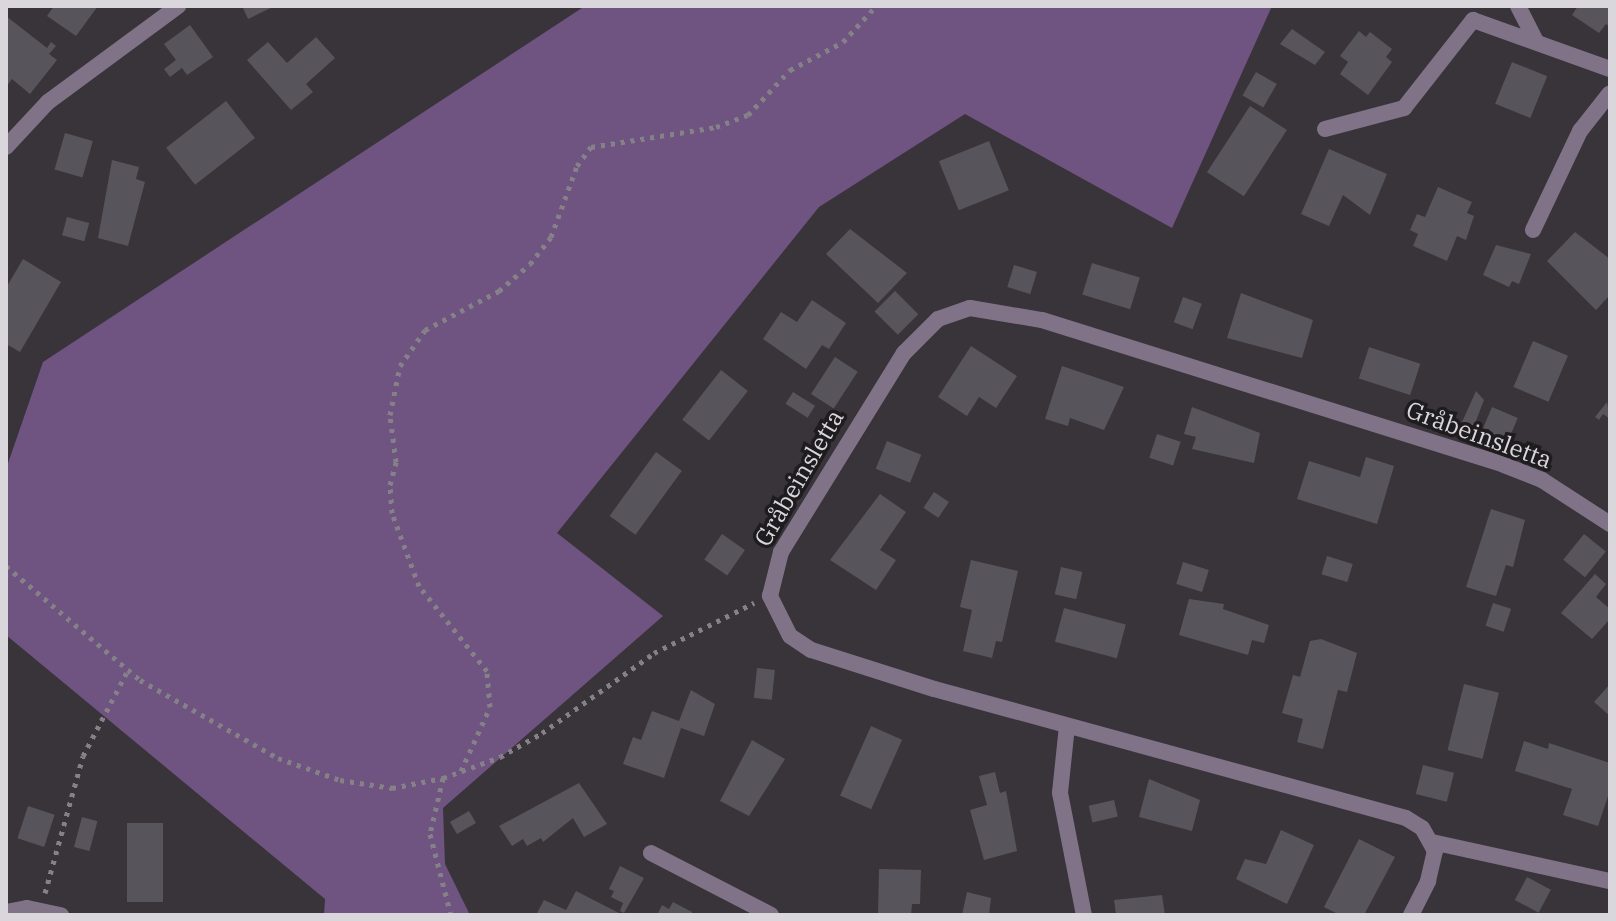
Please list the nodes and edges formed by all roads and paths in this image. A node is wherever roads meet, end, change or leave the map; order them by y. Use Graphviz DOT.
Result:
graph roads {
  1 [pos="178,6"];
  2 [pos="876,6"];
  3 [pos="1518,6"];
  4 [pos="1535,40"];
  5 [pos="1610,69"];
  6 [pos="1610,93"];
  7 [pos="1325,129"];
  8 [pos="6,147"];
  9 [pos="1533,230"];
  10 [pos="1610,524"];
  11 [pos="6,566"];
  12 [pos="770,596"];
  13 [pos="127,672"];
  14 [pos="1067,726"];
  15 [pos="461,771"];
  16 [pos="443,778"];
  17 [pos="1432,842"];
  18 [pos="651,853"];
  19 [pos="1610,881"];
  20 [pos="41,909"];
  21 [pos="6,912"];
  22 [pos="61,915"];
  23 [pos="451,915"];
  24 [pos="771,915"];
  25 [pos="1084,915"];
  26 [pos="1411,915"];
  1 -- 8 [label="street"];
  2 -- 15 [label="path"];
  3 -- 4 [label="street"];
  4 -- 5 [label="street"];
  4 -- 7 [label="street"];
  6 -- 9 [label="street"];
  10 -- 12 [label="street, Gråbeinsletta"];
  11 -- 13 [label="path"];
  12 -- 14 [label="street"];
  12 -- 15 [label="path"];
  13 -- 16 [label="path"];
  13 -- 20 [label="path"];
  14 -- 17 [label="street"];
  14 -- 25 [label="street"];
  15 -- 16 [label="path"];
  16 -- 23 [label="path"];
  17 -- 19 [label="street"];
  17 -- 26 [label="street"];
  18 -- 24 [label="street"];
  20 -- 21 [label="street"];
  20 -- 22 [label="street"];
}
